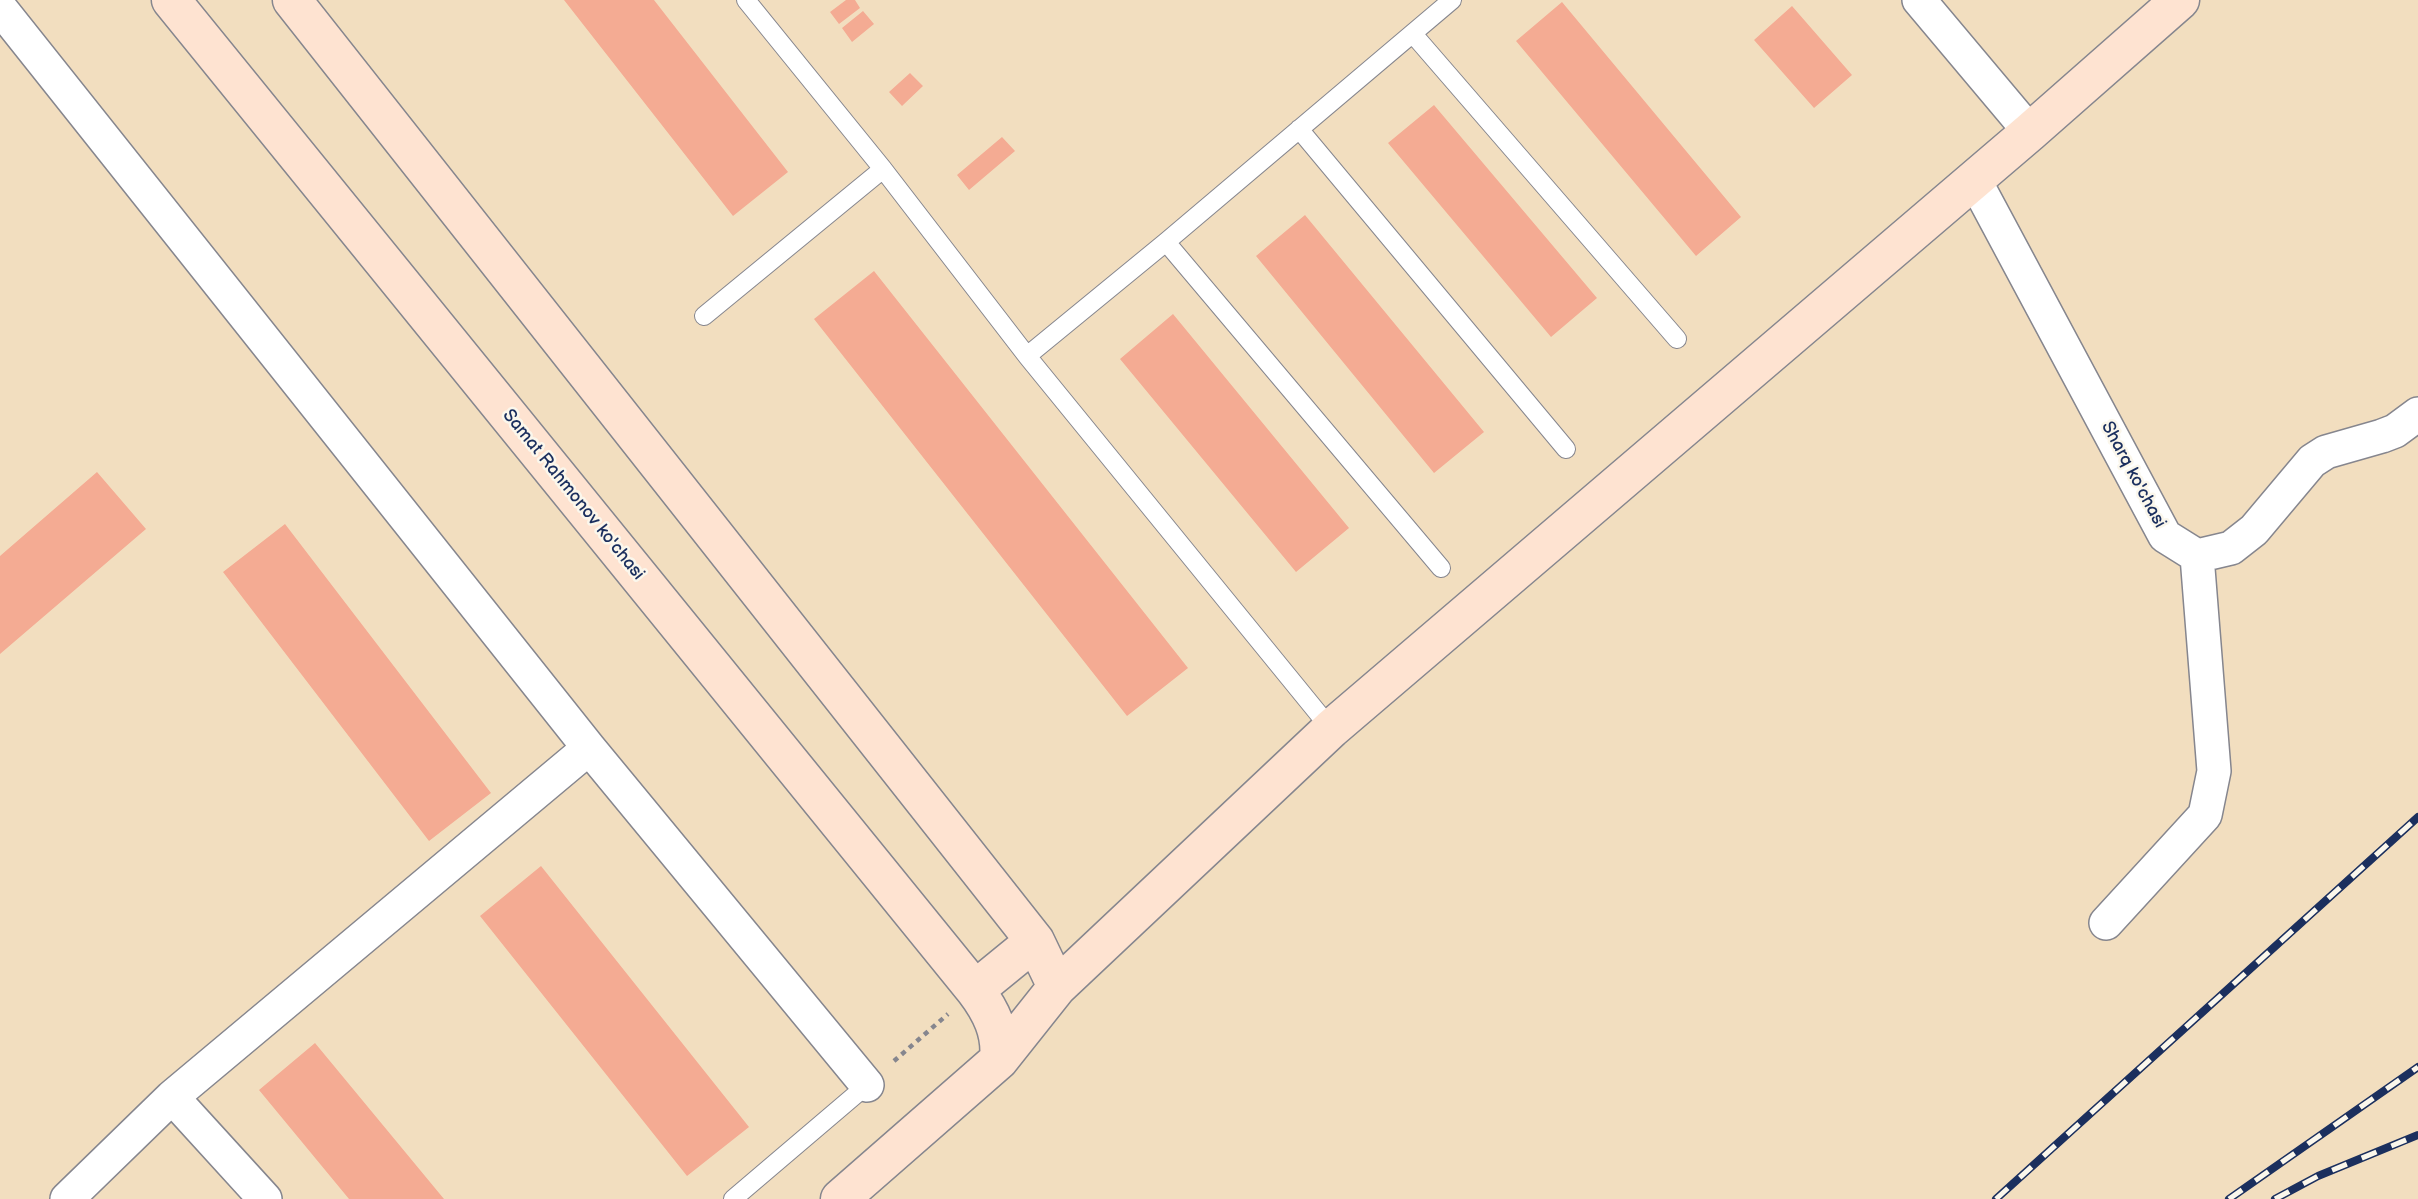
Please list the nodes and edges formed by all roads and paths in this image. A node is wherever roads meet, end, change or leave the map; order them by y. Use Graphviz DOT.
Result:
graph roads {
  1 [pos="171,0"];
  2 [pos="292,0"];
  3 [pos="746,0"];
  4 [pos="1452,0"];
  5 [pos="1919,0"];
  6 [pos="2180,0"];
  7 [pos="4,6"];
  8 [pos="1413,34"];
  9 [pos="1298,129"];
  10 [pos="2030,132"];
  11 [pos="883,169"];
  12 [pos="1974,179"];
  13 [pos="1166,242"];
  14 [pos="704,316"];
  15 [pos="1676,339"];
  16 [pos="1027,356"];
  17 [pos="2418,414"];
  18 [pos="1566,449"];
  19 [pos="2197,556"];
  20 [pos="1441,568"];
  21 [pos="1331,729"];
  22 [pos="589,748"];
  23 [pos="2106,923"];
  24 [pos="1035,941"];
  25 [pos="1057,987"];
  26 [pos="975,990"];
  27 [pos="999,1060"];
  28 [pos="867,1085"];
  29 [pos="172,1097"];
  30 [pos="67,1199"];
  31 [pos="265,1199"];
  32 [pos="733,1199"];
  33 [pos="840,1199"];
  1 -- 26 [label="main road, Samat Rahmonov ko'chasi"];
  2 -- 24 [label="main road"];
  3 -- 11 [label="lane"];
  4 -- 8 [label="lane"];
  5 -- 10 [label="street"];
  6 -- 10 [label="main road"];
  7 -- 22 [label="street"];
  8 -- 9 [label="lane"];
  8 -- 15 [label="lane"];
  9 -- 13 [label="lane"];
  9 -- 18 [label="lane"];
  10 -- 12 [label="main road"];
  11 -- 14 [label="lane"];
  11 -- 16 [label="lane"];
  12 -- 19 [label="street, Sharq ko'chasi"];
  12 -- 21 [label="main road"];
  13 -- 16 [label="lane"];
  13 -- 20 [label="lane"];
  16 -- 21 [label="lane"];
  17 -- 19 [label="street"];
  19 -- 23 [label="street"];
  21 -- 25 [label="main road"];
  22 -- 28 [label="street"];
  22 -- 29 [label="street"];
  24 -- 25 [label="main road"];
  24 -- 26 [label="main road"];
  25 -- 27 [label="main road"];
  26 -- 27 [label="main road, Samat Rahmonov ko'chasi"];
  26 -- 28 [label="path"];
  27 -- 33 [label="main road"];
  28 -- 32 [label="lane"];
  29 -- 30 [label="street"];
  29 -- 31 [label="street"];
}
